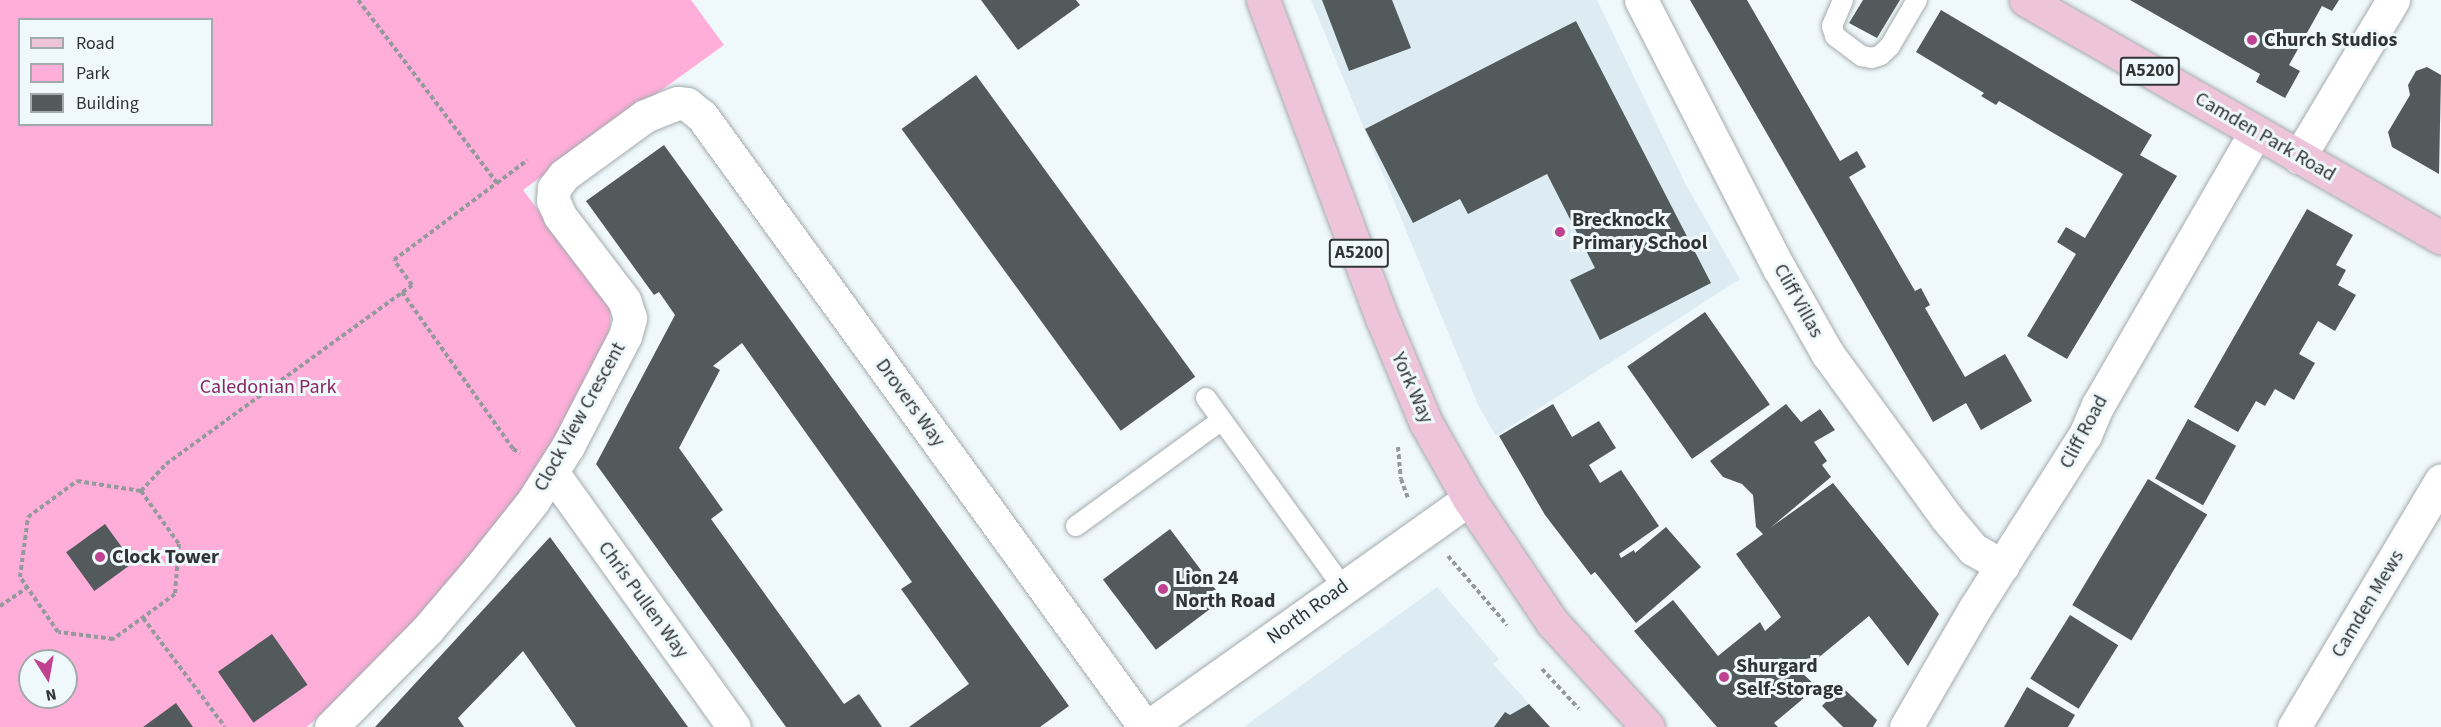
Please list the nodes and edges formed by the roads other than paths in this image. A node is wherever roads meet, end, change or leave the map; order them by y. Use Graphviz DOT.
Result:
graph roads {
  1 [pos="1263,0"];
  2 [pos="1641,0"];
  3 [pos="1844,0"];
  4 [pos="1917,0"];
  5 [pos="2026,0"];
  6 [pos="2393,0"];
  7 [pos="660,108"];
  8 [pos="2255,133"];
  9 [pos="2299,157"];
  10 [pos="2441,238"];
  11 [pos="1206,398"];
  12 [pos="1222,420"];
  13 [pos="552,472"];
  14 [pos="2441,480"];
  15 [pos="1469,499"];
  16 [pos="1076,526"];
  17 [pos="2003,566"];
  18 [pos="1343,587"];
  19 [pos="331,727"];
  20 [pos="734,727"];
  21 [pos="1147,727"];
  22 [pos="1648,727"];
  23 [pos="1906,727"];
  24 [pos="2294,727"];
  1 -- 15 [label="main road, York Way / A5200"];
  2 -- 17 [label="street, Cliff Villas"];
  3 -- 4 [label="lane"];
  5 -- 8 [label="main road, Camden Park Road / A5200"];
  6 -- 9 [label="street"];
  7 -- 13 [label="street, Clock View Crescent"];
  7 -- 21 [label="street, Drovers Way"];
  8 -- 9 [label="main road, Camden Park Road / A5200"];
  8 -- 17 [label="street, Cliff Road"];
  9 -- 10 [label="main road, Camden Park Road / A5200"];
  11 -- 12 [label="lane"];
  12 -- 16 [label="lane"];
  12 -- 18 [label="lane"];
  13 -- 19 [label="street, Clock View Crescent"];
  13 -- 20 [label="street, Chris Pullen Way"];
  14 -- 24 [label="street, Camden Mews"];
  15 -- 18 [label="street, North Road"];
  15 -- 22 [label="main road, York Way / A5200"];
  17 -- 23 [label="street, Cliff Road"];
  18 -- 21 [label="street, North Road"];
}
